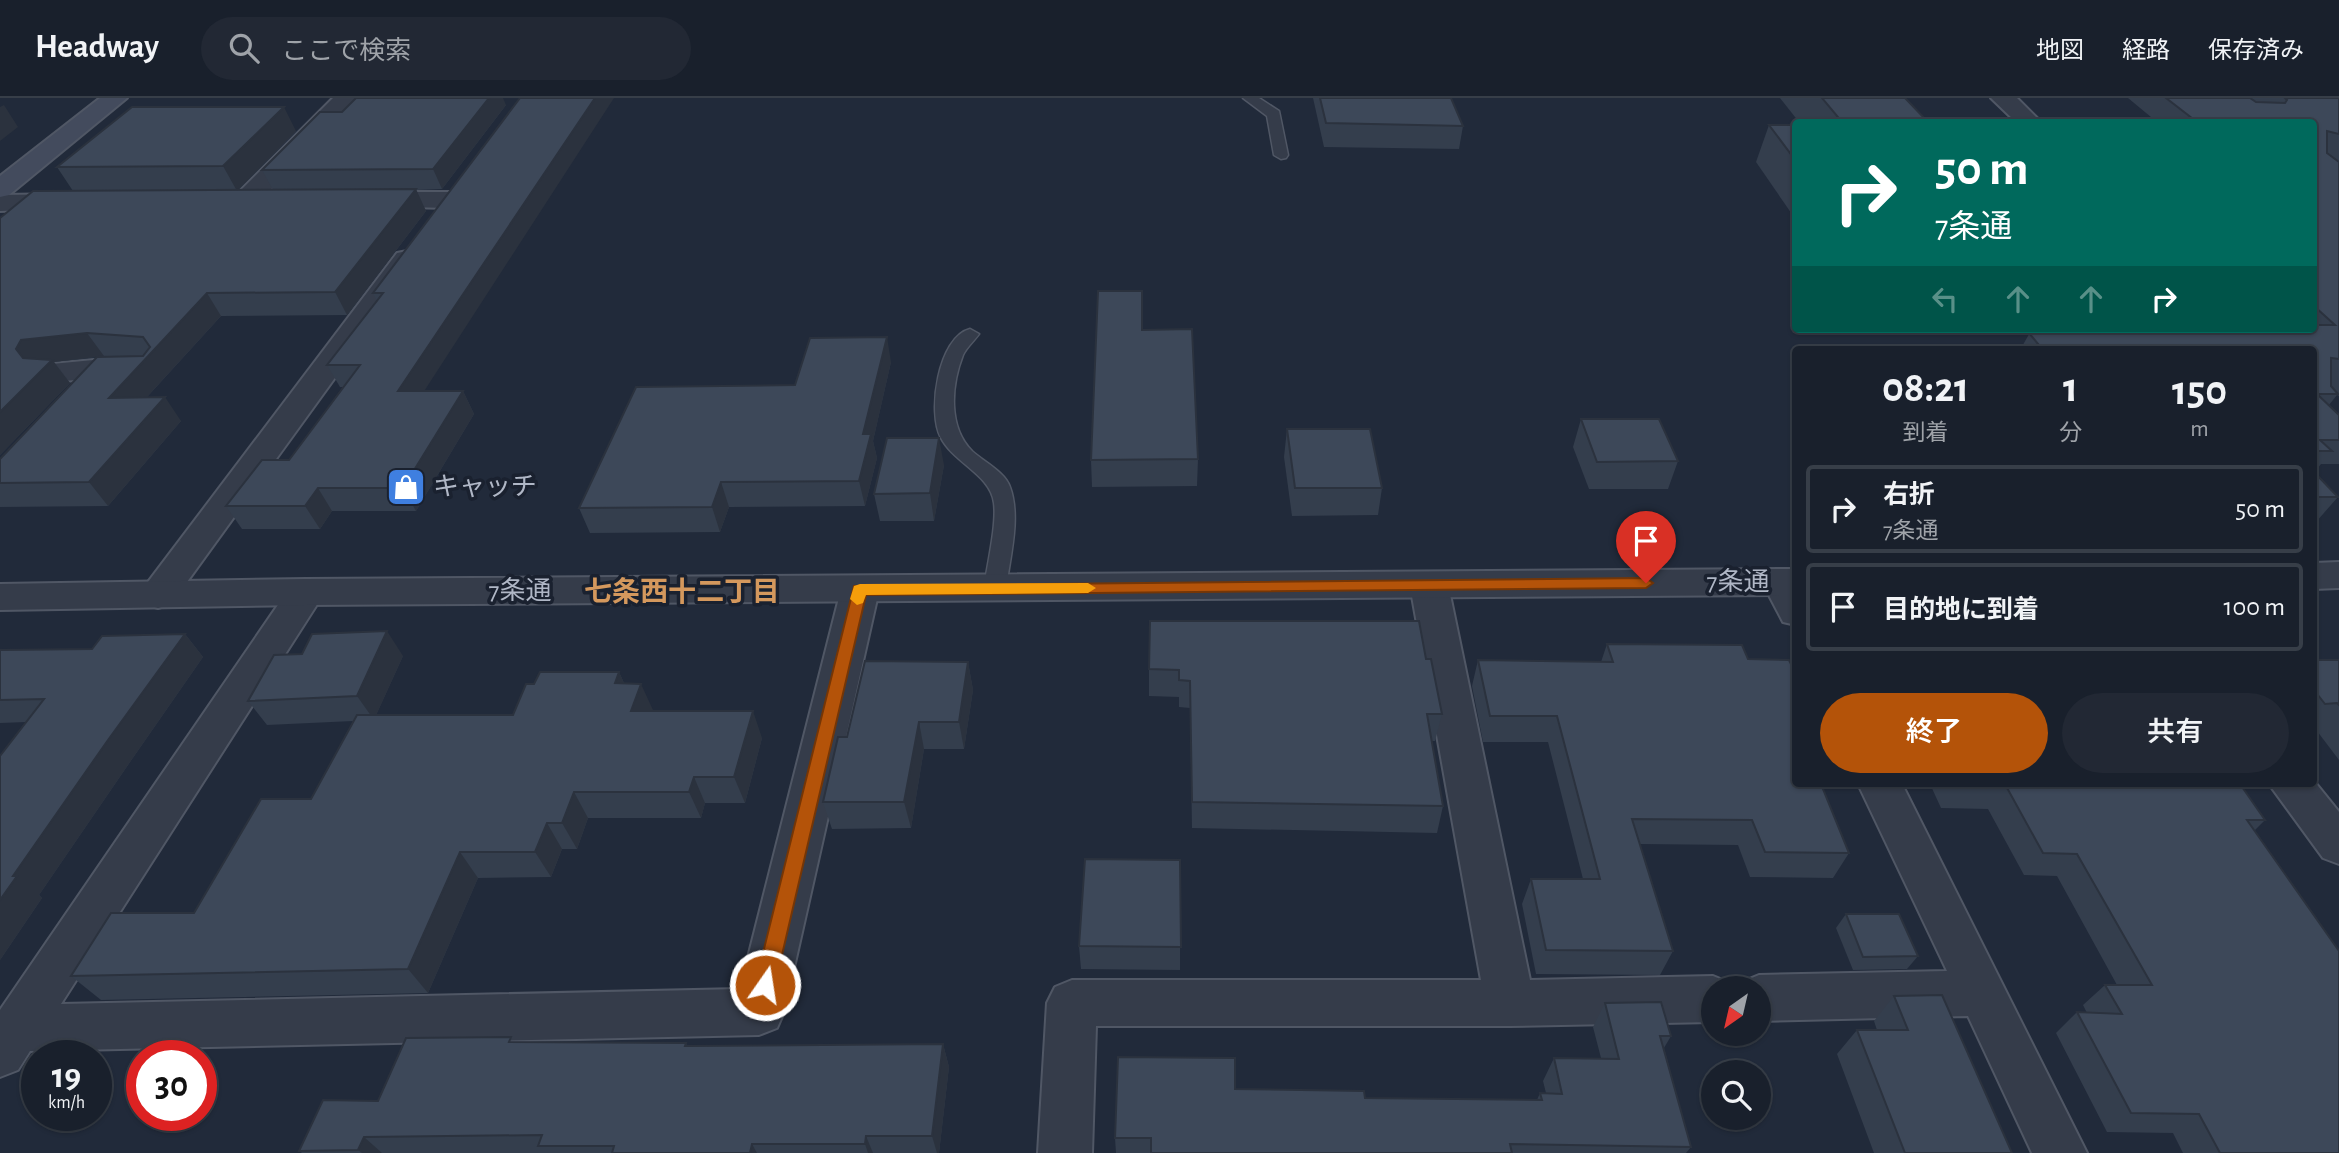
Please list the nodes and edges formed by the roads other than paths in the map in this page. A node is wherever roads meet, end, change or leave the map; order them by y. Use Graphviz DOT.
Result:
graph roads {
  1 [pos="115,98"];
  2 [pos="346,98"];
  3 [pos="1250,98"];
  4 [pos="2003,98"];
  5 [pos="2026,119"];
  6 [pos="1281,155"];
  7 [pos="0,189"];
  8 [pos="219,200"];
  9 [pos="246,200"];
  10 [pos="287,200"];
  11 [pos="341,200"];
  12 [pos="96,202"];
  13 [pos="0,203"];
  14 [pos="970,334"];
  15 [pos="104,368"];
  16 [pos="147,370"];
  17 [pos="52,372"];
  18 [pos="75,398"];
  19 [pos="2339,575"];
  20 [pos="2317,576"];
  21 [pos="1429,585"];
  22 [pos="995,588"];
  23 [pos="860,590"];
  24 [pos="306,592"];
  25 [pos="1791,592"];
  26 [pos="159,595"];
  27 [pos="0,597"];
  28 [pos="1881,787"];
  29 [pos="2293,787"];
  30 [pos="2339,845"];
  31 [pos="1982,993"];
  32 [pos="1771,998"];
  33 [pos="1701,999"];
  34 [pos="1510,1003"];
  35 [pos="8,1041"];
  36 [pos="1065,1153"];
  37 [pos="2060,1153"];
  1 -- 7 [label="main road"];
  2 -- 9 [label="street"];
  3 -- 6 [label="lane"];
  4 -- 5 [label="street"];
  8 -- 9 [label="street"];
  9 -- 10 [label="street"];
  11 -- 26 [label="street"];
  12 -- 13 [label="street"];
  14 -- 22 [label="lane"];
  15 -- 16 [label="street"];
  15 -- 17 [label="street"];
  15 -- 18 [label="street"];
  19 -- 20 [label="street"];
  21 -- 22 [label="street, 7条通"];
  21 -- 25 [label="street, 7条通"];
  21 -- 34 [label="street"];
  22 -- 23 [label="street, 7条通"];
  23 -- 24 [label="street, 7条通"];
  23 -- 35 [label="street"];
  24 -- 26 [label="street, 7条通"];
  24 -- 35 [label="street"];
  26 -- 27 [label="street, 7条通"];
  28 -- 31 [label="street"];
  29 -- 30 [label="street"];
  31 -- 32 [label="street"];
  31 -- 37 [label="street"];
  33 -- 34 [label="street"];
  34 -- 36 [label="street"];
}
